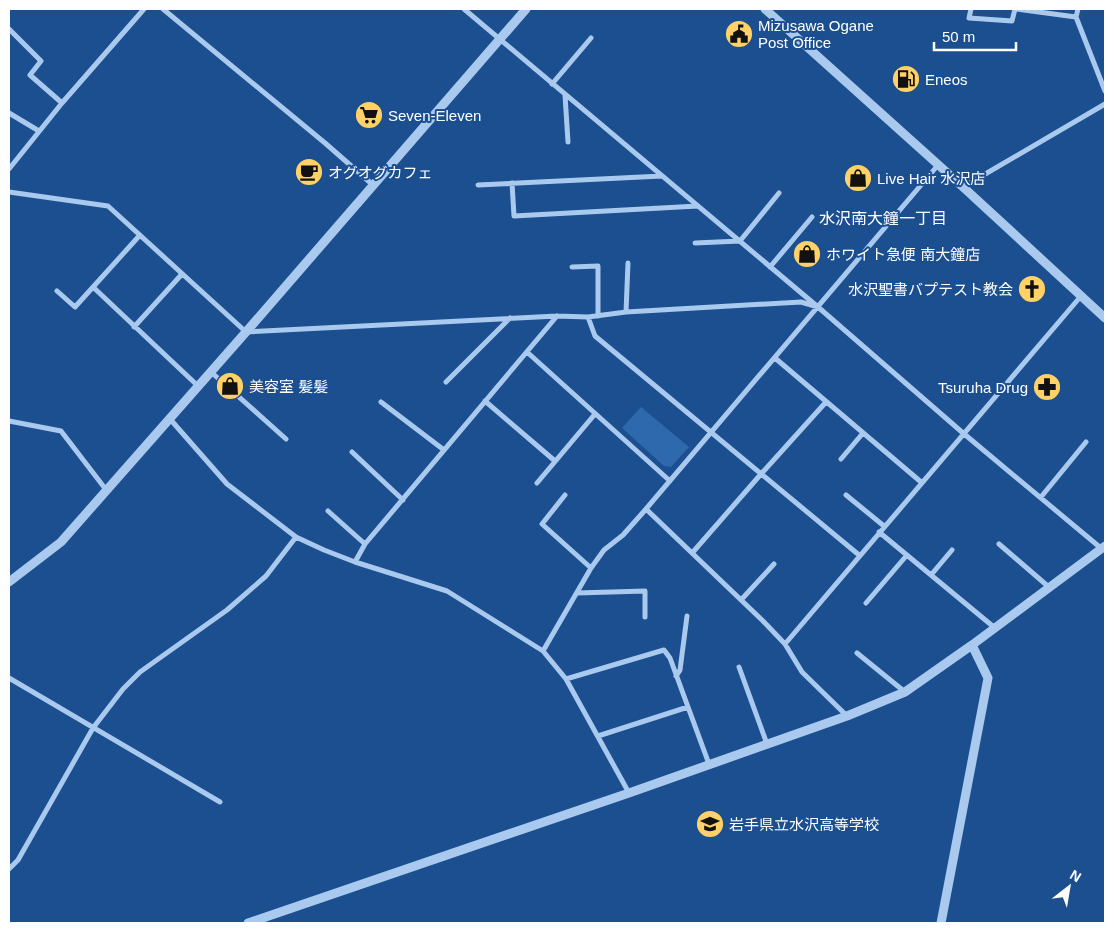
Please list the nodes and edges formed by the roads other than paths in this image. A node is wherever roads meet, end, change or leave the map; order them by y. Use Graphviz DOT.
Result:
graph roads {
  1 [pos="144,9"];
  2 [pos="163,9"];
  3 [pos="464,9"];
  4 [pos="526,9"];
  5 [pos="765,9"];
  6 [pos="971,9"];
  7 [pos="1016,9"];
  8 [pos="1078,9"];
  9 [pos="1076,17"];
  10 [pos="9,29"];
  11 [pos="590,38"];
  12 [pos="499,40"];
  13 [pos="552,84"];
  14 [pos="1105,92"];
  15 [pos="565,95"];
  16 [pos="62,103"];
  17 [pos="1105,104"];
  18 [pos="9,113"];
  19 [pos="39,131"];
  20 [pos="568,142"];
  21 [pos="938,165"];
  22 [pos="9,169"];
  23 [pos="662,176"];
  24 [pos="512,183"];
  25 [pos="373,185"];
  26 [pos="478,185"];
  27 [pos="963,187"];
  28 [pos="9,192"];
  29 [pos="779,193"];
  30 [pos="698,206"];
  31 [pos="812,217"];
  32 [pos="140,235"];
  33 [pos="740,241"];
  34 [pos="695,242"];
  35 [pos="628,263"];
  36 [pos="572,267"];
  37 [pos="770,267"];
  38 [pos="182,274"];
  39 [pos="93,288"];
  40 [pos="57,291"];
  41 [pos="1081,296"];
  42 [pos="818,307"];
  43 [pos="626,312"];
  44 [pos="556,316"];
  45 [pos="598,316"];
  46 [pos="588,317"];
  47 [pos="510,318"];
  48 [pos="1105,318"];
  49 [pos="134,327"];
  50 [pos="246,332"];
  51 [pos="526,352"];
  52 [pos="774,358"];
  53 [pos="210,372"];
  54 [pos="446,382"];
  55 [pos="198,386"];
  56 [pos="485,401"];
  57 [pos="382,402"];
  58 [pos="826,402"];
  59 [pos="595,414"];
  60 [pos="170,419"];
  61 [pos="9,421"];
  62 [pos="712,432"];
  63 [pos="863,433"];
  64 [pos="963,433"];
  65 [pos="286,439"];
  66 [pos="1086,442"];
  67 [pos="444,450"];
  68 [pos="352,452"];
  69 [pos="841,459"];
  70 [pos="555,461"];
  71 [pos="761,474"];
  72 [pos="670,481"];
  73 [pos="921,482"];
  74 [pos="537,483"];
  75 [pos="107,491"];
  76 [pos="565,495"];
  77 [pos="846,495"];
  78 [pos="1041,497"];
  79 [pos="402,500"];
  80 [pos="646,509"];
  81 [pos="328,511"];
  82 [pos="884,526"];
  83 [pos="879,532"];
  84 [pos="296,537"];
  85 [pos="366,544"];
  86 [pos="999,544"];
  87 [pos="1104,547"];
  88 [pos="952,550"];
  89 [pos="693,552"];
  90 [pos="907,555"];
  91 [pos="859,556"];
  92 [pos="355,562"];
  93 [pos="774,564"];
  94 [pos="591,568"];
  95 [pos="931,575"];
  96 [pos="9,582"];
  97 [pos="1050,588"];
  98 [pos="576,592"];
  99 [pos="741,600"];
  100 [pos="866,603"];
  101 [pos="687,616"];
  102 [pos="645,617"];
  103 [pos="995,628"];
  104 [pos="785,644"];
  105 [pos="972,645"];
  106 [pos="543,651"];
  107 [pos="857,653"];
  108 [pos="739,667"];
  109 [pos="676,676"];
  110 [pos="9,678"];
  111 [pos="566,679"];
  112 [pos="905,692"];
  113 [pos="688,706"];
  114 [pos="847,716"];
  115 [pos="93,728"];
  116 [pos="598,736"];
  117 [pos="767,744"];
  118 [pos="709,764"];
  119 [pos="629,793"];
  120 [pos="220,802"];
  121 [pos="9,869"];
  122 [pos="248,923"];
  123 [pos="941,923"];
  1 -- 16 [label="street"];
  2 -- 25 [label="street"];
  3 -- 12 [label="street"];
  4 -- 12 [label="street"];
  5 -- 21 [label="street"];
  6 -- 7 [label="street"];
  7 -- 9 [label="street"];
  8 -- 9 [label="street"];
  9 -- 14 [label="street"];
  10 -- 16 [label="street"];
  11 -- 13 [label="street"];
  12 -- 13 [label="street"];
  12 -- 25 [label="street"];
  13 -- 15 [label="street"];
  15 -- 20 [label="street"];
  15 -- 23 [label="street"];
  16 -- 19 [label="street"];
  17 -- 27 [label="street"];
  18 -- 19 [label="street"];
  19 -- 22 [label="street"];
  21 -- 27 [label="street"];
  21 -- 42 [label="street"];
  23 -- 24 [label="street"];
  23 -- 30 [label="street"];
  24 -- 26 [label="street"];
  24 -- 30 [label="street"];
  25 -- 50 [label="street"];
  27 -- 41 [label="street"];
  28 -- 32 [label="street"];
  29 -- 33 [label="street"];
  30 -- 33 [label="street"];
  31 -- 37 [label="street"];
  32 -- 38 [label="street"];
  32 -- 39 [label="street"];
  33 -- 34 [label="street"];
  33 -- 37 [label="street"];
  35 -- 43 [label="street"];
  36 -- 45 [label="street"];
  37 -- 42 [label="street"];
  38 -- 49 [label="street"];
  38 -- 50 [label="street"];
  39 -- 40 [label="street"];
  39 -- 49 [label="street"];
  41 -- 48 [label="street"];
  41 -- 64 [label="street"];
  42 -- 43 [label="street"];
  42 -- 52 [label="street"];
  42 -- 64 [label="street"];
  43 -- 45 [label="street"];
  44 -- 46 [label="street"];
  44 -- 47 [label="street"];
  44 -- 51 [label="street"];
  45 -- 46 [label="street"];
  46 -- 62 [label="street"];
  47 -- 50 [label="street"];
  47 -- 54 [label="street"];
  49 -- 55 [label="street"];
  50 -- 53 [label="street"];
  51 -- 56 [label="street"];
  51 -- 59 [label="street"];
  52 -- 58 [label="street"];
  52 -- 62 [label="street"];
  53 -- 55 [label="street"];
  53 -- 65 [label="street"];
  55 -- 60 [label="street"];
  56 -- 67 [label="street"];
  56 -- 70 [label="street"];
  57 -- 67 [label="street"];
  58 -- 63 [label="street"];
  58 -- 71 [label="street"];
  59 -- 70 [label="street"];
  59 -- 72 [label="street"];
  60 -- 75 [label="street"];
  60 -- 84 [label="street"];
  61 -- 75 [label="street"];
  62 -- 71 [label="street"];
  62 -- 72 [label="street"];
  63 -- 69 [label="street"];
  63 -- 73 [label="street"];
  64 -- 73 [label="street"];
  64 -- 78 [label="street"];
  66 -- 78 [label="street"];
  67 -- 79 [label="street"];
  68 -- 79 [label="street"];
  70 -- 74 [label="street"];
  71 -- 89 [label="street"];
  71 -- 91 [label="street"];
  72 -- 80 [label="street"];
  73 -- 82 [label="street"];
  75 -- 96 [label="street"];
  76 -- 94 [label="street"];
  77 -- 82 [label="street"];
  78 -- 87 [label="street"];
  79 -- 85 [label="street"];
  80 -- 89 [label="street"];
  80 -- 94 [label="street"];
  81 -- 85 [label="street"];
  82 -- 83 [label="street"];
  83 -- 90 [label="street"];
  83 -- 91 [label="street"];
  84 -- 92 [label="street"];
  84 -- 115 [label="street"];
  85 -- 92 [label="street"];
  86 -- 97 [label="street"];
  87 -- 97 [label="street"];
  88 -- 95 [label="street"];
  89 -- 99 [label="street"];
  90 -- 95 [label="street"];
  90 -- 100 [label="street"];
  91 -- 104 [label="street"];
  92 -- 106 [label="street"];
  93 -- 99 [label="street"];
  94 -- 98 [label="street"];
  95 -- 103 [label="street"];
  97 -- 103 [label="street"];
  98 -- 102 [label="street"];
  98 -- 106 [label="street"];
  99 -- 104 [label="street"];
  101 -- 109 [label="street"];
  103 -- 105 [label="street"];
  104 -- 114 [label="street"];
  105 -- 112 [label="street"];
  105 -- 123 [label="street"];
  106 -- 111 [label="street"];
  107 -- 112 [label="street"];
  108 -- 117 [label="street"];
  109 -- 111 [label="street"];
  109 -- 113 [label="street"];
  110 -- 115 [label="street"];
  111 -- 116 [label="street"];
  112 -- 114 [label="street"];
  113 -- 116 [label="street"];
  113 -- 118 [label="street"];
  114 -- 117 [label="street"];
  115 -- 120 [label="street"];
  115 -- 121 [label="street"];
  116 -- 119 [label="street"];
  117 -- 118 [label="street"];
  118 -- 119 [label="street"];
  119 -- 122 [label="street"];
}
